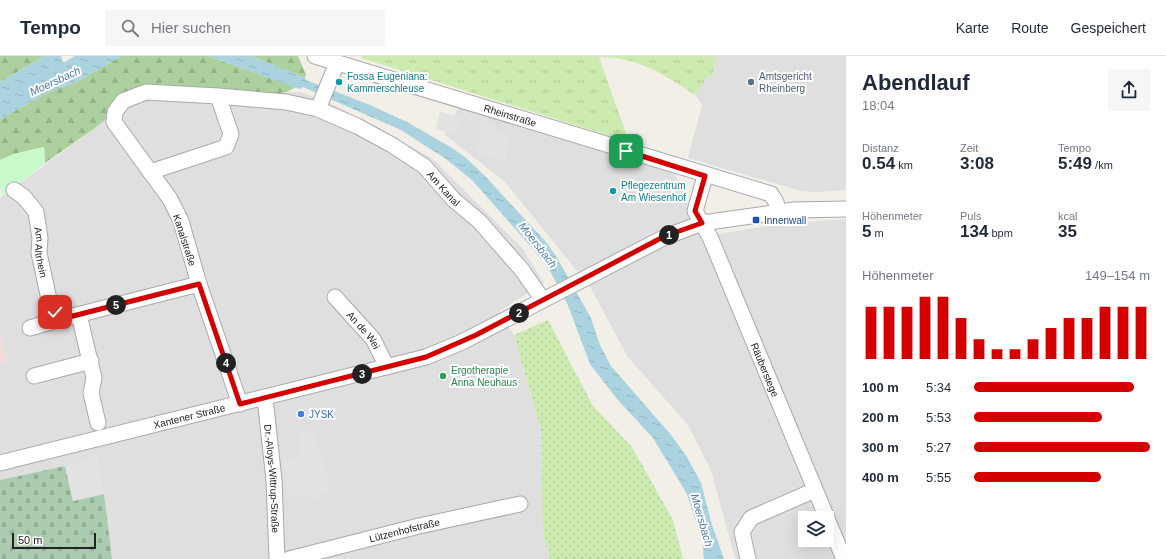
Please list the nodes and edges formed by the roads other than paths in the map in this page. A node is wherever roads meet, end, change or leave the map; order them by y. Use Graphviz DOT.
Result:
graph roads {
  1 [pos="315,56"];
  2 [pos="337,63"];
  3 [pos="218,96"];
  4 [pos="323,98"];
  5 [pos="114,122"];
  6 [pos="150,172"];
  7 [pos="705,176"];
  8 [pos="14,190"];
  9 [pos="846,210"];
  10 [pos="778,211"];
  11 [pos="702,223"];
  12 [pos="199,284"];
  13 [pos="335,297"];
  14 [pos="546,298"];
  15 [pos="78,315"];
  16 [pos="61,319"];
  17 [pos="30,328"];
  18 [pos="91,361"];
  19 [pos="387,367"];
  20 [pos="34,376"];
  21 [pos="265,398"];
  22 [pos="240,404"];
  23 [pos="98,423"];
  24 [pos="0,463"];
  25 [pos="815,490"];
  26 [pos="520,504"];
  27 [pos="824,511"];
  28 [pos="834,535"];
  29 [pos="277,559"];
  30 [pos="289,559"];
  31 [pos="748,559"];
  32 [pos="844,559"];
  1 -- 2 [label="street, Rheinstraße"];
  2 -- 4 [label="street"];
  2 -- 7 [label="street, Rheinstraße"];
  3 -- 4 [label="street, Am Kanal"];
  3 -- 5 [label="street, Am Kanal"];
  3 -- 6 [label="street"];
  4 -- 14 [label="street, Am Kanal"];
  5 -- 6 [label="street, Kanalstraße"];
  6 -- 12 [label="street, Kanalstraße"];
  7 -- 10 [label="street, Rheinstraße"];
  7 -- 11 [label="street"];
  8 -- 16 [label="street, Am Altrhein"];
  9 -- 10 [label="street"];
  10 -- 11 [label="street, Xantener Straße"];
  11 -- 14 [label="street, Xantener Straße"];
  11 -- 25 [label="street, Räuberstege"];
  12 -- 15 [label="street"];
  12 -- 22 [label="street, Kanalstraße"];
  13 -- 19 [label="street, An de Wei"];
  14 -- 19 [label="street, Xantener Straße"];
  15 -- 16 [label="street"];
  15 -- 18 [label="street"];
  16 -- 17 [label="street"];
  18 -- 20 [label="street"];
  18 -- 23 [label="street"];
  19 -- 21 [label="street, Xantener Straße"];
  21 -- 22 [label="street, Xantener Straße"];
  21 -- 29 [label="street, Dr.-Aloys-Wittrup-Straße"];
  22 -- 24 [label="street, Xantener Straße"];
  25 -- 27 [label="street, Räuberstege"];
  25 -- 31 [label="street"];
  26 -- 30 [label="street, Lützenhofstraße"];
  28 -- 32 [label="street, Räuberstege"];
}
